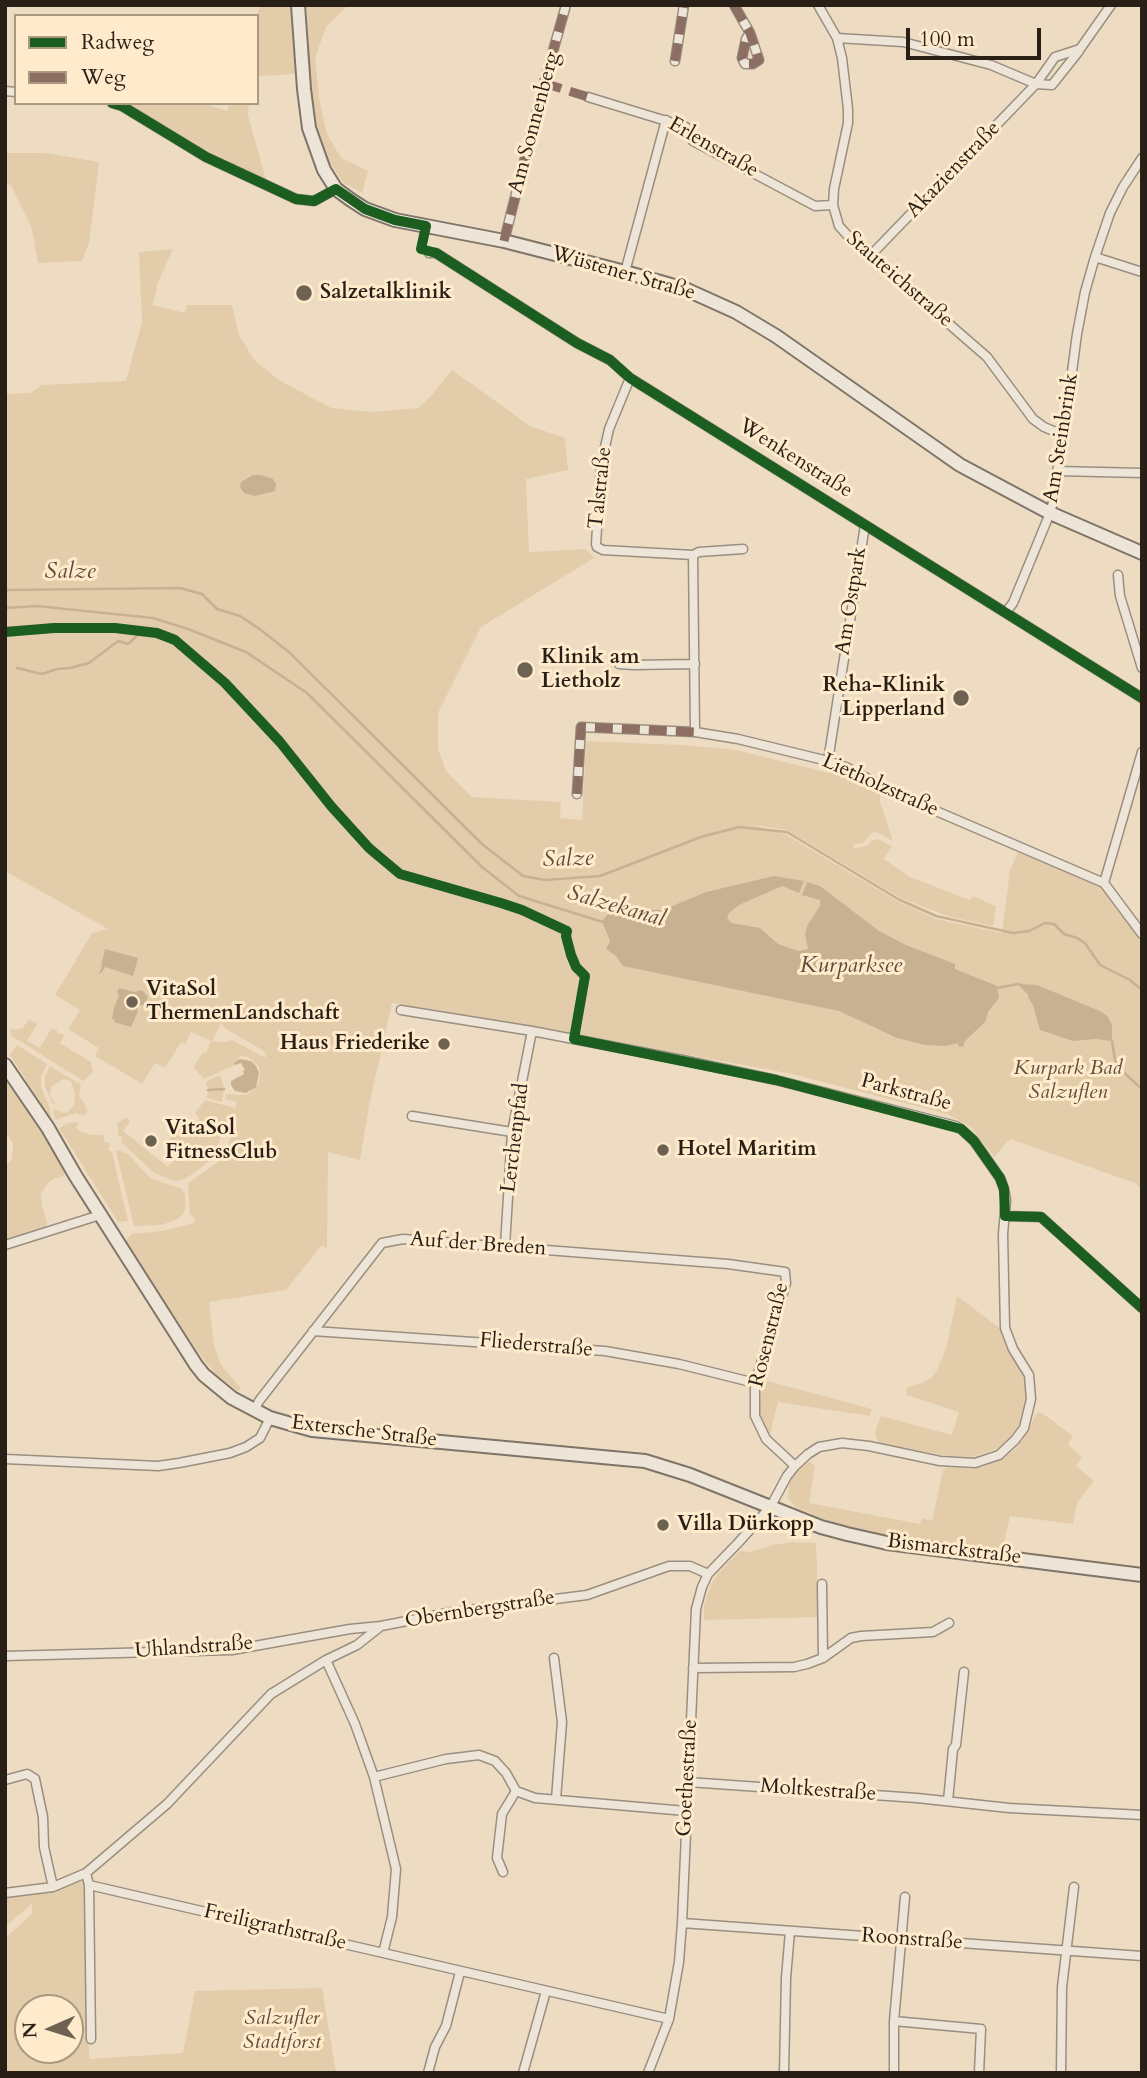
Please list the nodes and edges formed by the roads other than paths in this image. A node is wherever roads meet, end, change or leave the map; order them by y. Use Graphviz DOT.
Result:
graph roads {
  1 [pos="299,5"];
  2 [pos="566,5"];
  3 [pos="684,5"];
  4 [pos="734,5"];
  5 [pos="818,5"];
  6 [pos="1111,5"];
  7 [pos="750,33"];
  8 [pos="837,38"];
  9 [pos="1080,49"];
  10 [pos="675,61"];
  11 [pos="1036,84"];
  12 [pos="588,97"];
  13 [pos="119,105"];
  14 [pos="666,120"];
  15 [pos="1142,158"];
  16 [pos="336,189"];
  17 [pos="833,205"];
  18 [pos="504,241"];
  19 [pos="429,253"];
  20 [pos="871,256"];
  21 [pos="1095,257"];
  22 [pos="625,272"];
  23 [pos="1142,272"];
  24 [pos="629,378"];
  25 [pos="1061,434"];
  26 [pos="1057,471"];
  27 [pos="1142,472"];
  28 [pos="1051,513"];
  29 [pos="865,525"];
  30 [pos="743,549"];
  31 [pos="1142,553"];
  32 [pos="693,555"];
  33 [pos="1118,575"];
  34 [pos="1006,612"];
  35 [pos="619,664"];
  36 [pos="695,664"];
  37 [pos="1142,668"];
  38 [pos="1142,698"];
  39 [pos="695,732"];
  40 [pos="1142,752"];
  41 [pos="828,761"];
  42 [pos="577,794"];
  43 [pos="1104,883"];
  44 [pos="1142,934"];
  45 [pos="401,1010"];
  46 [pos="532,1031"];
  47 [pos="5,1065"];
  48 [pos="412,1116"];
  49 [pos="512,1132"];
  50 [pos="100,1215"];
  51 [pos="1005,1216"];
  52 [pos="5,1245"];
  53 [pos="505,1245"];
  54 [pos="785,1272"];
  55 [pos="1142,1308"];
  56 [pos="313,1331"];
  57 [pos="755,1383"];
  58 [pos="254,1411"];
  59 [pos="270,1418"];
  60 [pos="5,1459"];
  61 [pos="795,1466"];
  62 [pos="771,1506"];
  63 [pos="708,1574"];
  64 [pos="1142,1575"];
  65 [pos="822,1584"];
  66 [pos="949,1623"];
  67 [pos="381,1626"];
  68 [pos="5,1656"];
  69 [pos="554,1658"];
  70 [pos="823,1658"];
  71 [pos="326,1660"];
  72 [pos="693,1668"];
  73 [pos="964,1672"];
  74 [pos="374,1777"];
  75 [pos="5,1780"];
  76 [pos="688,1782"];
  77 [pos="516,1791"];
  78 [pos="556,1799"];
  79 [pos="948,1801"];
  80 [pos="686,1811"];
  81 [pos="1142,1815"];
  82 [pos="503,1872"];
  83 [pos="86,1873"];
  84 [pos="89,1885"];
  85 [pos="53,1886"];
  86 [pos="1074,1887"];
  87 [pos="5,1893"];
  88 [pos="905,1897"];
  89 [pos="682,1923"];
  90 [pos="790,1931"];
  91 [pos="901,1939"];
  92 [pos="1066,1952"];
  93 [pos="383,1953"];
  94 [pos="1142,1956"];
  95 [pos="460,1972"];
  96 [pos="546,1991"];
  97 [pos="669,2019"];
  98 [pos="894,2021"];
  99 [pos="91,2039"];
  100 [pos="428,2073"];
  101 [pos="523,2073"];
  102 [pos="648,2073"];
  103 [pos="784,2073"];
  104 [pos="894,2073"];
  105 [pos="979,2073"];
  106 [pos="1060,2073"];
  1 -- 16 [label="main road, Wüstener Straße"];
  2 -- 18 [label="street, Am Sonnenberg"];
  3 -- 10 [label="street"];
  4 -- 7 [label="street"];
  5 -- 8 [label="street"];
  6 -- 9 [label="street, Akazienstraße"];
  8 -- 11 [label="street"];
  8 -- 17 [label="street"];
  9 -- 11 [label="street, Akazienstraße"];
  9 -- 11 [label="street, Akazienstraße"];
  11 -- 20 [label="street, Akazienstraße"];
  12 -- 14 [label="street, Erlenstraße"];
  13 -- 16 [label="street"];
  14 -- 17 [label="street, Erlenstraße"];
  14 -- 22 [label="street"];
  15 -- 21 [label="street, Am Steinbrink"];
  16 -- 18 [label="main road, Wüstener Straße"];
  17 -- 20 [label="street, Stauteichstraße"];
  18 -- 22 [label="main road, Wüstener Straße"];
  19 -- 24 [label="street, Wenkenstraße"];
  20 -- 25 [label="street, Stauteichstraße"];
  21 -- 23 [label="street"];
  21 -- 25 [label="street, Am Steinbrink"];
  22 -- 28 [label="main road, Wüstener Straße"];
  24 -- 29 [label="street, Wenkenstraße"];
  24 -- 32 [label="street, Talstraße"];
  25 -- 26 [label="street, Am Steinbrink"];
  26 -- 27 [label="street"];
  26 -- 28 [label="street, Am Steinbrink"];
  28 -- 31 [label="main road, Wüstener Straße"];
  28 -- 34 [label="street, Am Steinbrink"];
  29 -- 34 [label="street, Wenkenstraße"];
  29 -- 41 [label="street, Am Ostpark"];
  30 -- 32 [label="street, Talstraße"];
  32 -- 36 [label="street"];
  33 -- 37 [label="street"];
  34 -- 38 [label="street, Wenkenstraße"];
  35 -- 36 [label="street"];
  36 -- 39 [label="street"];
  39 -- 41 [label="street, Lietholzstraße"];
  39 -- 42 [label="street, Lietholzstraße"];
  40 -- 43 [label="street"];
  41 -- 43 [label="street, Lietholzstraße"];
  43 -- 44 [label="street"];
  45 -- 46 [label="street, Parkstraße"];
  46 -- 49 [label="street, Lerchenpfad"];
  46 -- 51 [label="street, Parkstraße"];
  47 -- 50 [label="main road, Extersche Straße"];
  48 -- 49 [label="street"];
  49 -- 53 [label="street, Lerchenpfad"];
  50 -- 52 [label="street"];
  50 -- 58 [label="main road, Extersche Straße"];
  51 -- 55 [label="street"];
  51 -- 61 [label="street, Parkstraße"];
  53 -- 54 [label="street, Auf der Breden"];
  53 -- 56 [label="street, Auf der Breden"];
  54 -- 57 [label="street, Rosenstraße"];
  56 -- 57 [label="street, Fliederstraße"];
  56 -- 58 [label="street, Auf der Breden"];
  57 -- 61 [label="street, Rosenstraße"];
  58 -- 59 [label="main road, Extersche Straße"];
  59 -- 60 [label="street"];
  59 -- 62 [label="main road, Extersche Straße"];
  61 -- 62 [label="street, Goethestraße"];
  62 -- 63 [label="street, Goethestraße"];
  62 -- 64 [label="main road, Bismarckstraße"];
  63 -- 67 [label="street, Obernbergstraße"];
  63 -- 72 [label="street, Goethestraße"];
  65 -- 70 [label="street"];
  66 -- 70 [label="street"];
  67 -- 68 [label="street, Uhlandstraße"];
  67 -- 71 [label="street, Obernbergstraße"];
  69 -- 78 [label="street"];
  70 -- 72 [label="street"];
  71 -- 74 [label="street"];
  71 -- 83 [label="street, Obernbergstraße"];
  72 -- 76 [label="street, Goethestraße"];
  73 -- 79 [label="street"];
  74 -- 77 [label="street"];
  74 -- 93 [label="street"];
  75 -- 85 [label="street"];
  76 -- 79 [label="street, Moltkestraße"];
  76 -- 80 [label="street, Goethestraße"];
  77 -- 78 [label="street"];
  77 -- 82 [label="street"];
  78 -- 80 [label="street"];
  79 -- 81 [label="street, Moltkestraße"];
  80 -- 89 [label="street, Goethestraße"];
  83 -- 84 [label="street"];
  83 -- 85 [label="street, Obernbergstraße"];
  84 -- 93 [label="street, Freiligrathstraße"];
  84 -- 99 [label="street"];
  85 -- 87 [label="street, Obernbergstraße"];
  86 -- 92 [label="street"];
  88 -- 91 [label="street"];
  89 -- 90 [label="street, Roonstraße"];
  89 -- 97 [label="street, Goethestraße"];
  90 -- 91 [label="street, Roonstraße"];
  90 -- 103 [label="street"];
  91 -- 92 [label="street, Roonstraße"];
  91 -- 98 [label="street"];
  92 -- 94 [label="street, Roonstraße"];
  92 -- 106 [label="street"];
  93 -- 95 [label="street, Freiligrathstraße"];
  95 -- 96 [label="street, Freiligrathstraße"];
  95 -- 100 [label="street"];
  96 -- 97 [label="street, Freiligrathstraße"];
  96 -- 101 [label="street"];
  97 -- 102 [label="street, Goethestraße"];
  98 -- 104 [label="street"];
  98 -- 105 [label="street"];
}
